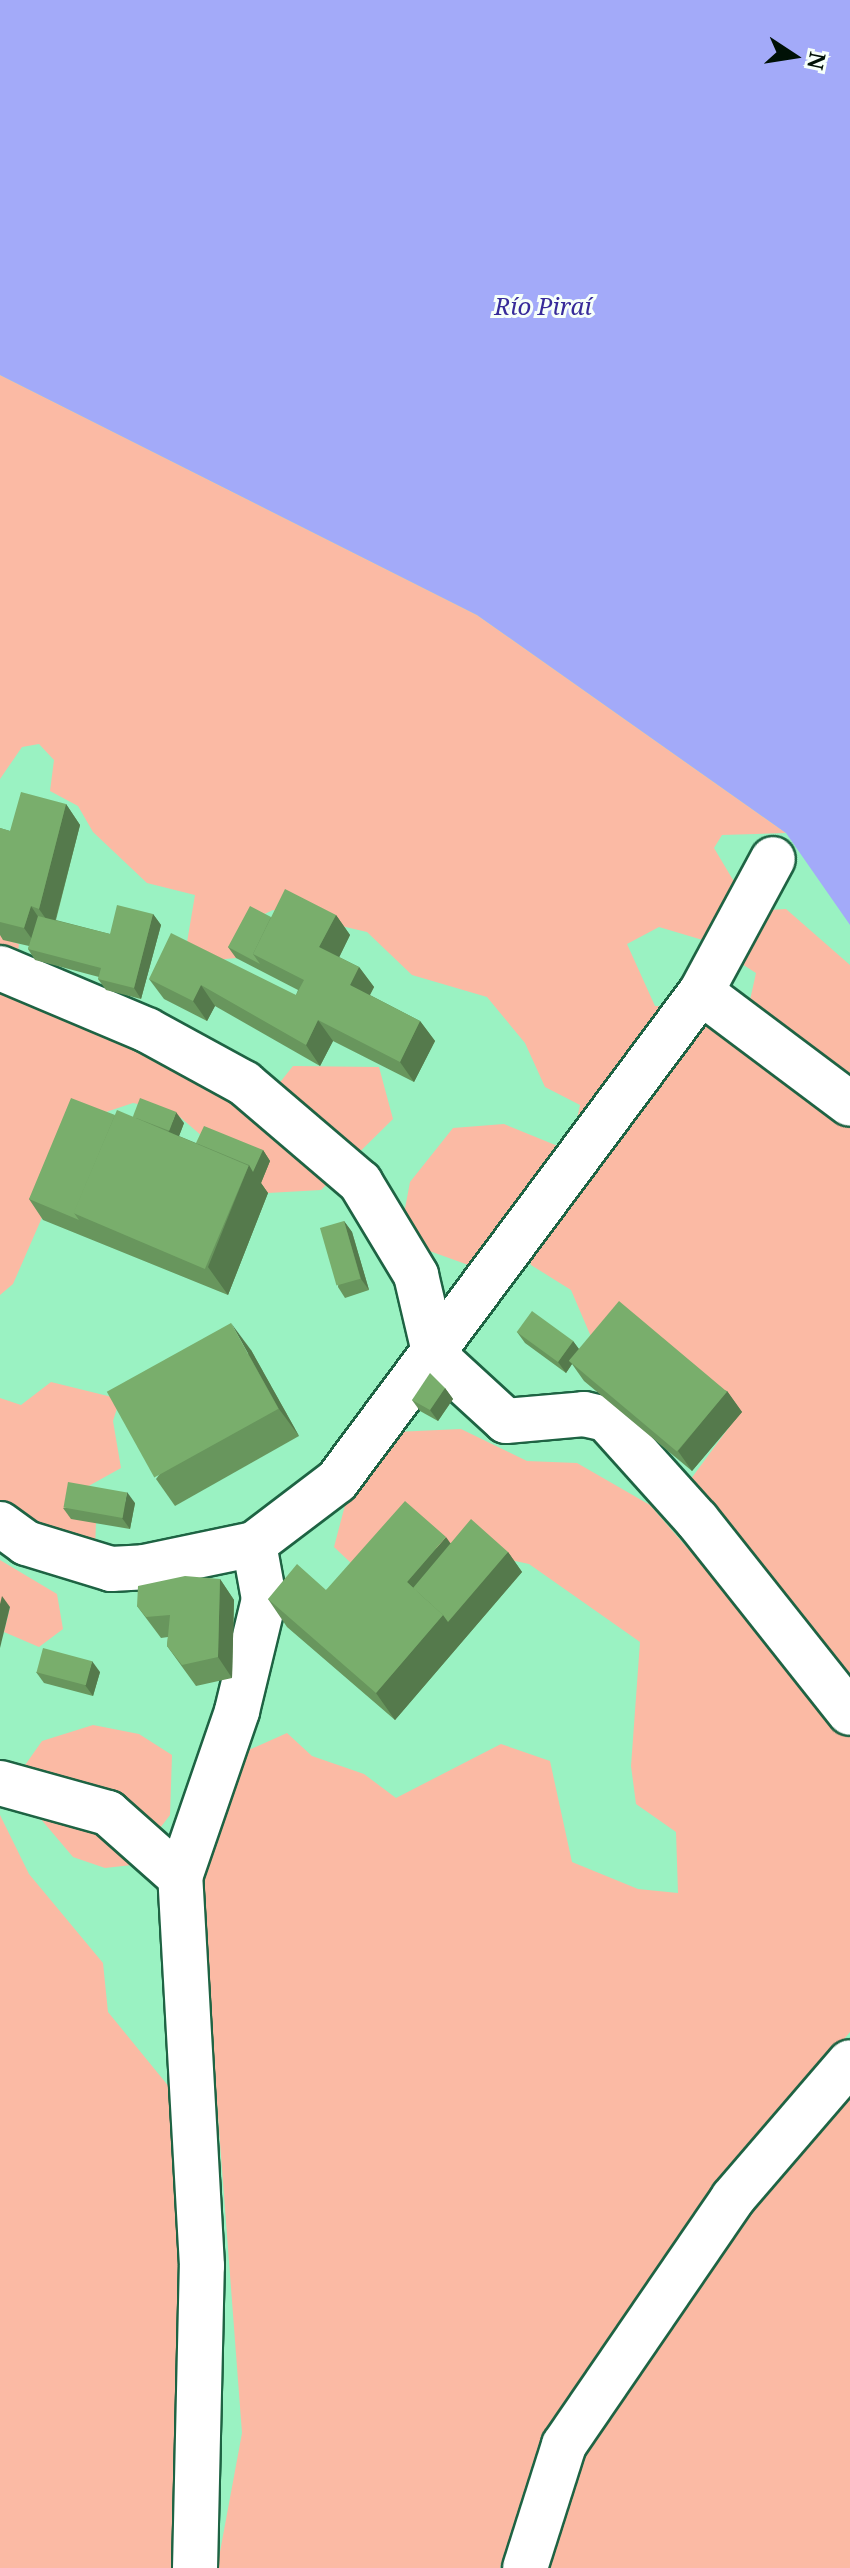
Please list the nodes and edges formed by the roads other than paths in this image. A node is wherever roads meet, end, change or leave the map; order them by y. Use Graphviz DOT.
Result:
graph roads {
  1 [pos="773,859"];
  2 [pos="0,968"];
  3 [pos="701,992"];
  4 [pos="850,1104"];
  5 [pos="435,1356"];
  6 [pos="0,1524"];
  7 [pos="254,1544"];
  8 [pos="850,1713"];
  9 [pos="0,1783"];
  10 [pos="180,1877"];
  11 [pos="850,2062"];
  12 [pos="195,2568"];
  13 [pos="525,2568"];
  1 -- 3 [label="street"];
  2 -- 5 [label="street"];
  3 -- 4 [label="street"];
  3 -- 5 [label="street"];
  5 -- 7 [label="street"];
  5 -- 8 [label="street"];
  6 -- 7 [label="street"];
  7 -- 10 [label="street"];
  9 -- 10 [label="street"];
  10 -- 12 [label="street"];
  11 -- 13 [label="street"];
}
